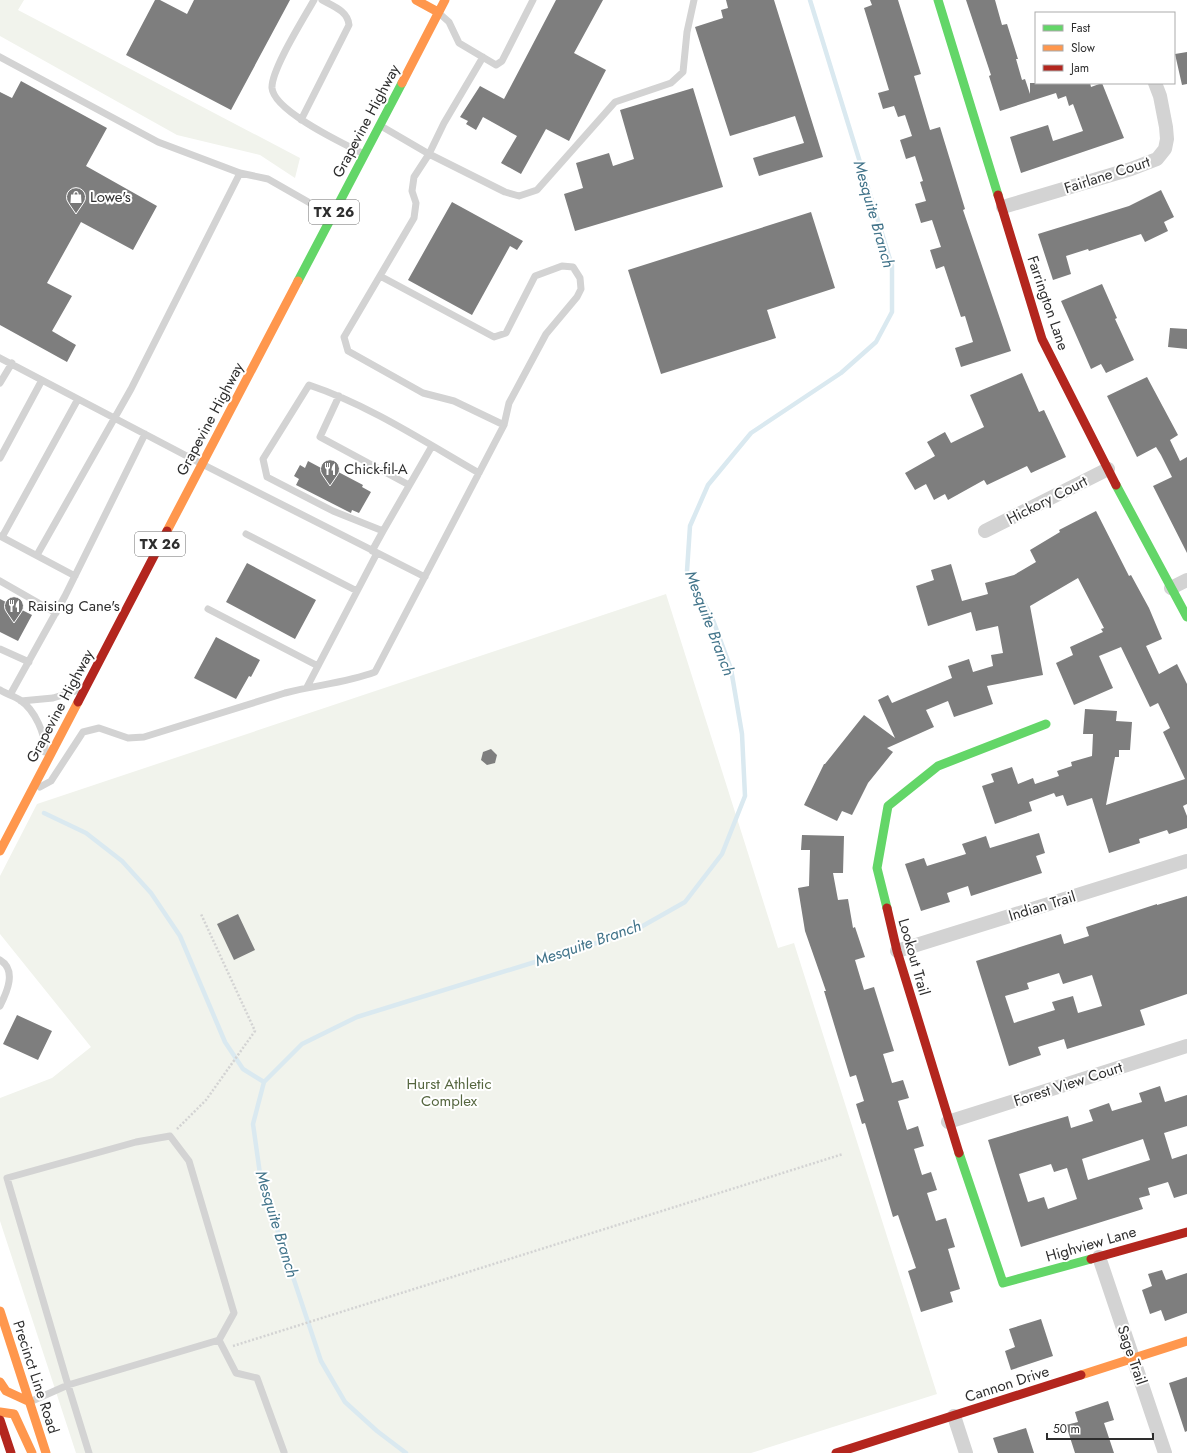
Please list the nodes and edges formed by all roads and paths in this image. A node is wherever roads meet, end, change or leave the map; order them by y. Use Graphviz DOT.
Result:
graph roads {
  1 [pos="314,0"];
  2 [pos="322,0"];
  3 [pos="416,0"];
  4 [pos="445,0"];
  5 [pos="533,0"];
  6 [pos="694,0"];
  7 [pos="938,0"];
  8 [pos="438,12"];
  9 [pos="0,57"];
  10 [pos="483,57"];
  11 [pos="1155,84"];
  12 [pos="301,120"];
  13 [pos="379,125"];
  14 [pos="364,154"];
  15 [pos="429,154"];
  16 [pos="240,173"];
  17 [pos="1003,207"];
  18 [pos="332,216"];
  19 [pos="380,276"];
  20 [pos="0,358"];
  21 [pos="12,363"];
  22 [pos="42,380"];
  23 [pos="0,383"];
  24 [pos="339,396"];
  25 [pos="78,399"];
  26 [pos="113,418"];
  27 [pos="504,425"];
  28 [pos="145,434"];
  29 [pos="432,446"];
  30 [pos="0,458"];
  31 [pos="202,464"];
  32 [pos="1108,469"];
  33 [pos="479,473"];
  34 [pos="409,485"];
  35 [pos="383,531"];
  36 [pos="986,531"];
  37 [pos="246,534"];
  38 [pos="1,536"];
  39 [pos="375,552"];
  40 [pos="37,555"];
  41 [pos="75,576"];
  42 [pos="425,578"];
  43 [pos="1187,580"];
  44 [pos="0,581"];
  45 [pos="1171,588"];
  46 [pos="358,591"];
  47 [pos="208,610"];
  48 [pos="56,613"];
  49 [pos="1187,617"];
  50 [pos="0,649"];
  51 [pos="29,662"];
  52 [pos="318,666"];
  53 [pos="307,687"];
  54 [pos="85,688"];
  55 [pos="0,690"];
  56 [pos="10,695"];
  57 [pos="21,701"];
  58 [pos="1046,724"];
  59 [pos="44,766"];
  60 [pos="31,791"];
  61 [pos="0,850"];
  62 [pos="1187,860"];
  63 [pos="202,914"];
  64 [pos="897,951"];
  65 [pos="0,960"];
  66 [pos="0,1006"];
  67 [pos="1187,1046"];
  68 [pos="948,1122"];
  69 [pos="170,1136"];
  70 [pos="843,1154"];
  71 [pos="1187,1232"];
  72 [pos="1099,1257"];
  73 [pos="1003,1283"];
  74 [pos="0,1310"];
  75 [pos="219,1340"];
  76 [pos="1187,1341"];
  77 [pos="224,1349"];
  78 [pos="1133,1359"];
  79 [pos="0,1382"];
  80 [pos="68,1385"];
  81 [pos="30,1402"];
  82 [pos="0,1412"];
  83 [pos="954,1416"];
  84 [pos="0,1420"];
  85 [pos="11,1453"];
  86 [pos="32,1453"];
  87 [pos="46,1453"];
  88 [pos="89,1453"];
  89 [pos="284,1453"];
  90 [pos="836,1453"];
  91 [pos="966,1453"];
  92 [pos="1165,1453"];
  1 -- 12 [label="lane"];
  2 -- 12 [label="lane"];
  3 -- 8 [label="street"];
  4 -- 8 [label="street, Grapevine Highway / TX 26"];
  5 -- 10 [label="lane"];
  6 -- 15 [label="lane"];
  7 -- 17 [label="street, Farrington Lane"];
  8 -- 10 [label="lane"];
  8 -- 13 [label="street, Grapevine Highway / TX 26"];
  9 -- 16 [label="lane"];
  10 -- 15 [label="lane"];
  11 -- 17 [label="street, Fairlane Court"];
  12 -- 14 [label="lane"];
  13 -- 14 [label="street, Grapevine Highway / TX 26"];
  13 -- 15 [label="lane"];
  14 -- 18 [label="street, Grapevine Highway / TX 26"];
  15 -- 19 [label="lane"];
  16 -- 18 [label="lane"];
  16 -- 26 [label="lane"];
  17 -- 32 [label="street, Farrington Lane"];
  18 -- 31 [label="street, Grapevine Highway / TX 26"];
  19 -- 27 [label="lane"];
  19 -- 27 [label="lane"];
  20 -- 21 [label="lane"];
  21 -- 22 [label="lane"];
  21 -- 23 [label="lane"];
  22 -- 25 [label="lane"];
  22 -- 30 [label="lane"];
  24 -- 29 [label="lane"];
  24 -- 34 [label="lane"];
  24 -- 35 [label="lane"];
  25 -- 26 [label="lane"];
  25 -- 38 [label="lane"];
  26 -- 28 [label="lane"];
  26 -- 40 [label="lane"];
  27 -- 33 [label="lane"];
  28 -- 31 [label="lane"];
  28 -- 41 [label="lane"];
  29 -- 33 [label="lane"];
  29 -- 34 [label="lane"];
  31 -- 39 [label="lane"];
  31 -- 54 [label="street, Grapevine Highway / TX 26"];
  32 -- 36 [label="street, Hickory Court"];
  32 -- 45 [label="street, Farrington Lane"];
  33 -- 42 [label="lane"];
  34 -- 35 [label="lane"];
  35 -- 39 [label="lane"];
  37 -- 46 [label="lane"];
  38 -- 40 [label="lane"];
  39 -- 42 [label="lane"];
  39 -- 46 [label="lane"];
  40 -- 41 [label="lane"];
  41 -- 48 [label="lane"];
  42 -- 53 [label="lane"];
  43 -- 45 [label="street"];
  44 -- 48 [label="lane"];
  45 -- 49 [label="street, Farrington Lane"];
  46 -- 52 [label="lane"];
  47 -- 52 [label="lane"];
  48 -- 51 [label="lane"];
  50 -- 51 [label="lane"];
  51 -- 56 [label="lane"];
  52 -- 53 [label="lane"];
  53 -- 60 [label="lane"];
  54 -- 57 [label="lane"];
  54 -- 59 [label="street, Grapevine Highway / TX 26"];
  55 -- 56 [label="lane"];
  56 -- 57 [label="lane"];
  57 -- 59 [label="lane"];
  58 -- 64 [label="street, Lookout Trail"];
  59 -- 60 [label="street, Grapevine Highway / TX 26"];
  60 -- 61 [label="street, Grapevine Highway / TX 26"];
  62 -- 64 [label="street, Indian Trail"];
  63 -- 69 [label="path"];
  64 -- 68 [label="street, Lookout Trail"];
  65 -- 66 [label="lane"];
  67 -- 68 [label="street, Forest View Court"];
  68 -- 73 [label="street, Lookout Trail"];
  69 -- 75 [label="lane"];
  69 -- 80 [label="lane"];
  70 -- 77 [label="path"];
  71 -- 72 [label="street, Highview Lane"];
  72 -- 73 [label="street, Highview Lane"];
  72 -- 78 [label="street, Sage Trail"];
  74 -- 81 [label="street, Precinct Line Road"];
  75 -- 77 [label="lane"];
  75 -- 80 [label="lane"];
  76 -- 78 [label="street, Cannon Drive"];
  77 -- 89 [label="lane"];
  78 -- 83 [label="street, Cannon Drive"];
  78 -- 92 [label="street, Sage Trail"];
  79 -- 81 [label="street"];
  80 -- 81 [label="lane"];
  80 -- 88 [label="lane"];
  81 -- 87 [label="street, Precinct Line Road"];
  82 -- 86 [label="street"];
  83 -- 90 [label="street, Cannon Drive"];
  83 -- 91 [label="street"];
  84 -- 85 [label="street"];
}
